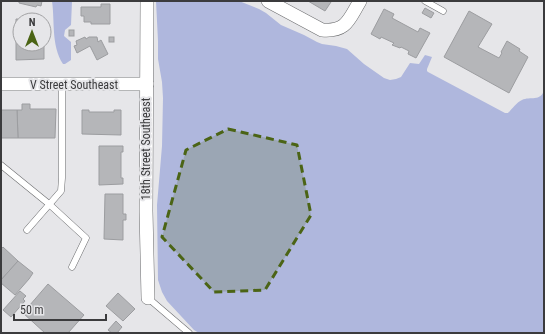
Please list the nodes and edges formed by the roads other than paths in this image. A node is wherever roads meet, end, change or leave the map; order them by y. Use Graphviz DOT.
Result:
graph roads {
  1 [pos="147,1"];
  2 [pos="268,1"];
  3 [pos="360,1"];
  4 [pos="425,1"];
  5 [pos="443,10"];
  6 [pos="1,84"];
  7 [pos="147,84"];
  8 [pos="62,85"];
  9 [pos="1,165"];
  10 [pos="49,204"];
  11 [pos="27,230"];
  12 [pos="72,267"];
  13 [pos="148,298"];
  14 [pos="189,333"];
  1 -- 7 [label="street, 18th Street Southeast"];
  2 -- 3 [label="street"];
  4 -- 5 [label="lane"];
  6 -- 8 [label="street, V Street Southeast"];
  7 -- 8 [label="street, V Street Southeast"];
  7 -- 13 [label="street, 18th Street Southeast"];
  8 -- 10 [label="lane"];
  9 -- 10 [label="lane"];
  10 -- 11 [label="lane"];
  10 -- 12 [label="lane"];
  13 -- 14 [label="lane"];
}
